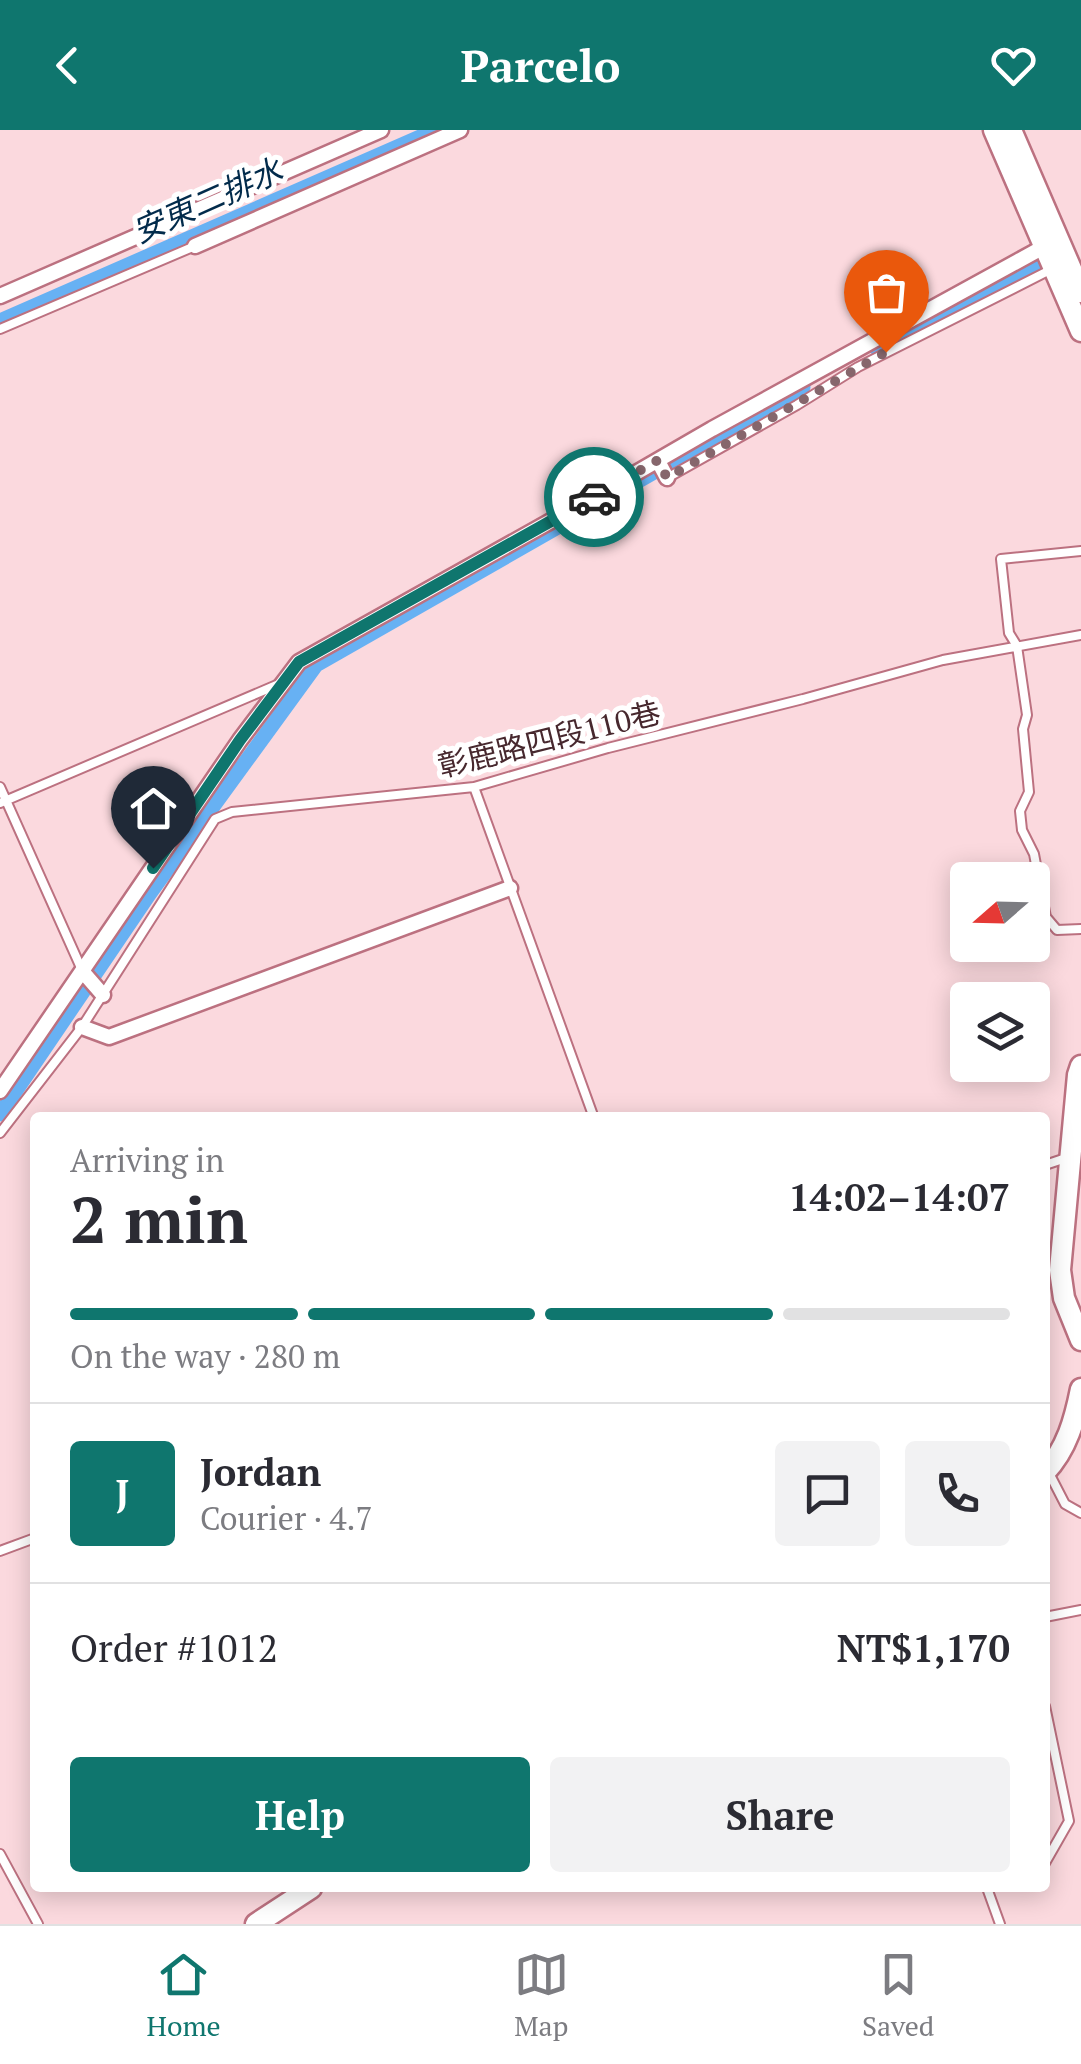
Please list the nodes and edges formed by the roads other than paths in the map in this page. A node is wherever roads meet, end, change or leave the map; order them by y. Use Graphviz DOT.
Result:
graph roads {
  1 [pos="380,130"];
  2 [pos="460,130"];
  3 [pos="994,130"];
  4 [pos="1012,130"];
  5 [pos="1051,243"];
  6 [pos="196,246"];
  7 [pos="1060,265"];
  8 [pos="1081,292"];
  9 [pos="0,296"];
  10 [pos="0,329"];
  11 [pos="1081,331"];
  12 [pos="658,460"];
  13 [pos="667,478"];
  14 [pos="1081,551"];
  15 [pos="1081,635"];
  16 [pos="1016,646"];
  17 [pos="283,682"];
  18 [pos="0,787"];
  19 [pos="474,787"];
  20 [pos="3,802"];
  21 [pos="510,888"];
  22 [pos="1081,928"];
  23 [pos="83,972"];
  24 [pos="106,990"];
  25 [pos="82,1027"];
  26 [pos="1081,1066"];
  27 [pos="0,1092"];
  28 [pos="592,1112"];
  29 [pos="0,1134"];
  30 [pos="1070,1156"];
  31 [pos="1050,1164"];
  32 [pos="1081,1340"];
  33 [pos="1081,1388"];
  34 [pos="1050,1466"];
  35 [pos="1050,1478"];
  36 [pos="1081,1513"];
  37 [pos="30,1540"];
  38 [pos="0,1551"];
  39 [pos="1081,1610"];
  40 [pos="1050,1616"];
  41 [pos="1050,1731"];
  42 [pos="1050,1853"];
  43 [pos="0,1854"];
  44 [pos="305,1892"];
  45 [pos="988,1892"];
  46 [pos="38,1924"];
  47 [pos="256,1924"];
  48 [pos="1000,1924"];
  1 -- 9 [label="street"];
  2 -- 6 [label="street"];
  3 -- 5 [label="street"];
  4 -- 5 [label="street"];
  5 -- 7 [label="street"];
  5 -- 12 [label="street"];
  6 -- 10 [label="lane"];
  7 -- 8 [label="street"];
  7 -- 11 [label="street"];
  7 -- 13 [label="lane"];
  12 -- 13 [label="street"];
  12 -- 17 [label="street"];
  14 -- 16 [label="lane"];
  15 -- 16 [label="lane, 彰鹿路四段110巷"];
  16 -- 19 [label="lane, 彰鹿路四段110巷"];
  16 -- 22 [label="lane"];
  17 -- 20 [label="lane"];
  17 -- 23 [label="street"];
  18 -- 20 [label="lane"];
  19 -- 21 [label="lane"];
  19 -- 24 [label="lane, 彰鹿路四段110巷"];
  20 -- 23 [label="lane"];
  21 -- 25 [label="street"];
  21 -- 28 [label="lane"];
  23 -- 24 [label="street"];
  23 -- 27 [label="street"];
  24 -- 25 [label="lane"];
  25 -- 29 [label="lane"];
  26 -- 30 [label="street"];
  30 -- 31 [label="lane"];
  30 -- 32 [label="street"];
  33 -- 34 [label="street"];
  35 -- 36 [label="lane"];
  37 -- 38 [label="lane"];
  39 -- 40 [label="lane"];
  41 -- 42 [label="lane"];
  43 -- 46 [label="lane"];
  44 -- 47 [label="street"];
  45 -- 48 [label="lane"];
}
